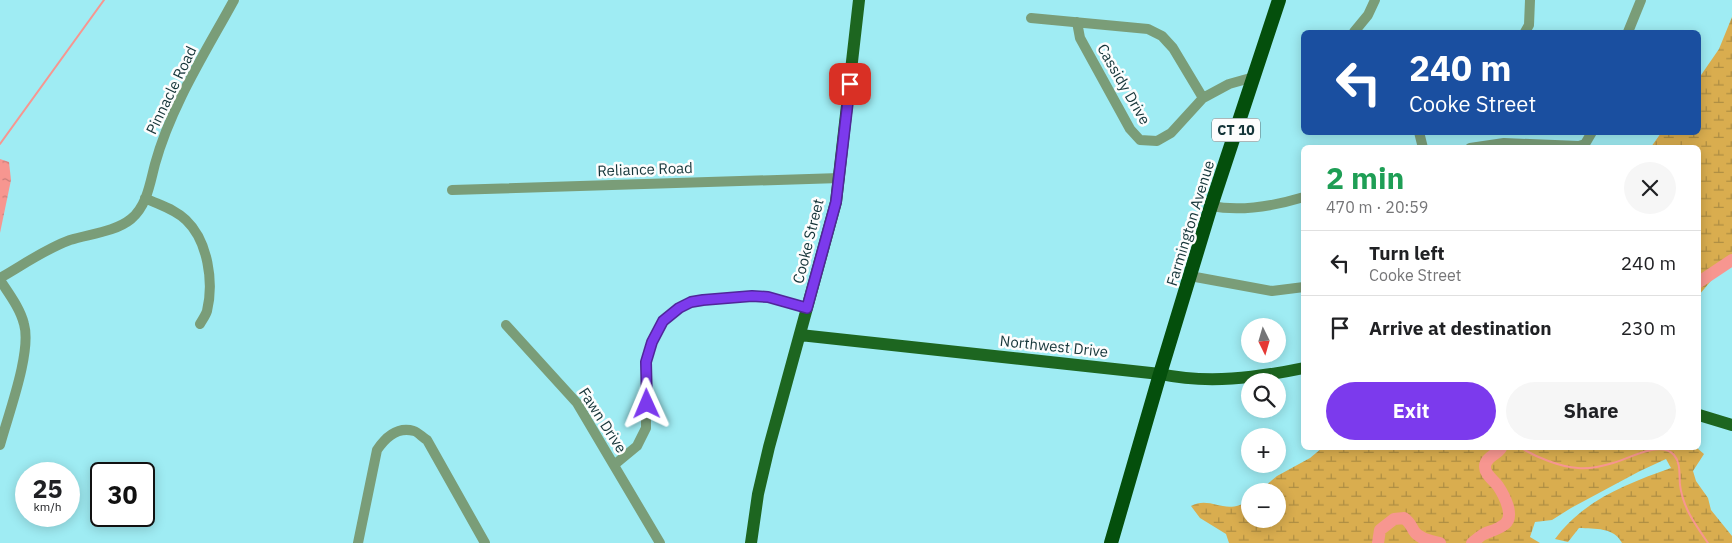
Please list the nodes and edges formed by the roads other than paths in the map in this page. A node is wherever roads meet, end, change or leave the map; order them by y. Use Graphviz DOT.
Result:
graph roads {
  1 [pos="234,0"];
  2 [pos="859,0"];
  3 [pos="1279,0"];
  4 [pos="1375,0"];
  5 [pos="1530,0"];
  6 [pos="1640,0"];
  7 [pos="1030,18"];
  8 [pos="1077,22"];
  9 [pos="1356,30"];
  10 [pos="1526,30"];
  11 [pos="1629,30"];
  12 [pos="1254,77"];
  13 [pos="1204,98"];
  14 [pos="1590,135"];
  15 [pos="1487,145"];
  16 [pos="1533,145"];
  17 [pos="1578,145"];
  18 [pos="840,178"];
  19 [pos="452,190"];
  20 [pos="145,198"];
  21 [pos="1301,198"];
  22 [pos="1211,206"];
  23 [pos="1190,276"];
  24 [pos="0,279"];
  25 [pos="1301,287"];
  26 [pos="807,308"];
  27 [pos="200,324"];
  28 [pos="506,325"];
  29 [pos="800,335"];
  30 [pos="1301,369"];
  31 [pos="1160,374"];
  32 [pos="1701,416"];
  33 [pos="1732,425"];
  34 [pos="0,445"];
  35 [pos="614,465"];
  36 [pos="358,543"];
  37 [pos="485,543"];
  38 [pos="660,543"];
  39 [pos="751,543"];
  40 [pos="1111,543"];
  1 -- 20 [label="street, Pinnacle Road"];
  2 -- 18 [label="main road, Cooke Street"];
  3 -- 12 [label="highway, Farmington Avenue / CT 10"];
  4 -- 9 [label="street"];
  5 -- 10 [label="street"];
  6 -- 11 [label="street"];
  7 -- 8 [label="street, Cassidy Drive"];
  8 -- 13 [label="street, Cassidy Drive"];
  8 -- 13 [label="street, Cassidy Drive"];
  12 -- 13 [label="street, Cassidy Drive"];
  12 -- 22 [label="highway, Farmington Avenue / CT 10"];
  14 -- 17 [label="street"];
  15 -- 16 [label="street"];
  18 -- 19 [label="street, Reliance Road"];
  18 -- 26 [label="main road, Cooke Street"];
  20 -- 24 [label="street, Pinnacle Road"];
  20 -- 27 [label="street"];
  21 -- 22 [label="street"];
  22 -- 23 [label="highway, Farmington Avenue / CT 10"];
  23 -- 25 [label="street"];
  23 -- 31 [label="highway, Farmington Avenue / CT 10"];
  24 -- 34 [label="street"];
  26 -- 29 [label="main road, Cooke Street"];
  26 -- 35 [label="street"];
  28 -- 35 [label="street, Fawn Drive"];
  29 -- 31 [label="main road, Northwest Drive"];
  29 -- 39 [label="main road, Cooke Street"];
  30 -- 31 [label="main road, Northwest Drive"];
  31 -- 40 [label="highway, Farmington Avenue / CT 10"];
  32 -- 33 [label="main road"];
  35 -- 38 [label="street, Fawn Drive"];
  36 -- 37 [label="street"];
}
